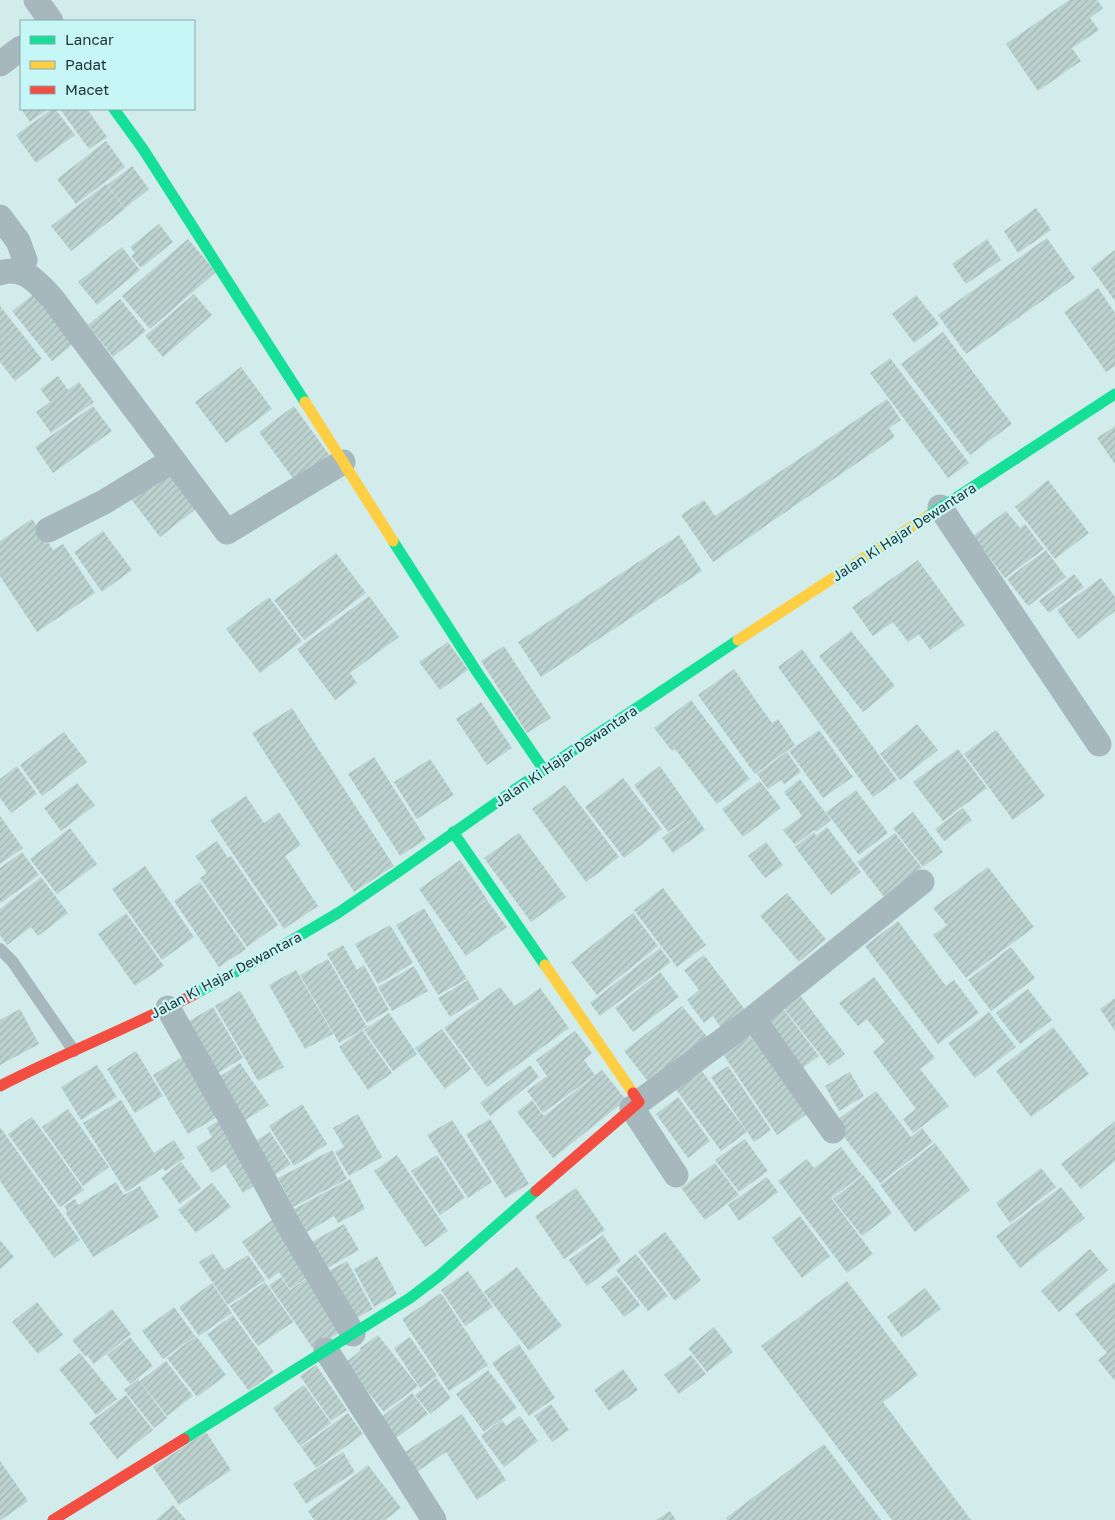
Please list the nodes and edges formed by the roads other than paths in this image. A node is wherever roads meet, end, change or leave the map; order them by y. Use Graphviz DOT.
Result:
graph roads {
  1 [pos="36,0"];
  2 [pos="51,20"];
  3 [pos="20,49"];
  4 [pos="0,64"];
  5 [pos="115,110"];
  6 [pos="0,216"];
  7 [pos="10,272"];
  8 [pos="1115,394"];
  9 [pos="173,460"];
  10 [pos="343,462"];
  11 [pos="940,507"];
  12 [pos="48,530"];
  13 [pos="1099,744"];
  14 [pos="544,770"];
  15 [pos="453,832"];
  16 [pos="922,882"];
  17 [pos="0,949"];
  18 [pos="168,1008"];
  19 [pos="752,1018"];
  20 [pos="74,1051"];
  21 [pos="0,1086"];
  22 [pos="635,1105"];
  23 [pos="834,1132"];
  24 [pos="676,1175"];
  25 [pos="353,1334"];
  26 [pos="326,1350"];
  27 [pos="53,1520"];
  28 [pos="434,1520"];
  1 -- 2 [label="street"];
  3 -- 4 [label="street"];
  5 -- 10 [label="street"];
  6 -- 7 [label="street"];
  7 -- 9 [label="street"];
  8 -- 11 [label="street, Jalan Ki Hajar Dewantara"];
  9 -- 10 [label="street"];
  9 -- 12 [label="street"];
  10 -- 14 [label="street"];
  11 -- 13 [label="street"];
  11 -- 14 [label="street, Jalan Ki Hajar Dewantara"];
  14 -- 15 [label="street, Jalan Ki Hajar Dewantara"];
  15 -- 18 [label="street, Jalan Ki Hajar Dewantara"];
  15 -- 22 [label="street"];
  16 -- 19 [label="street"];
  17 -- 20 [label="lane"];
  18 -- 20 [label="street, Jalan Ki Hajar Dewantara"];
  18 -- 25 [label="street"];
  19 -- 22 [label="street"];
  19 -- 23 [label="street"];
  20 -- 21 [label="street, Jalan Ki Hajar Dewantara"];
  22 -- 24 [label="street"];
  22 -- 25 [label="street"];
  25 -- 26 [label="street"];
  26 -- 27 [label="street"];
  26 -- 28 [label="street"];
}
